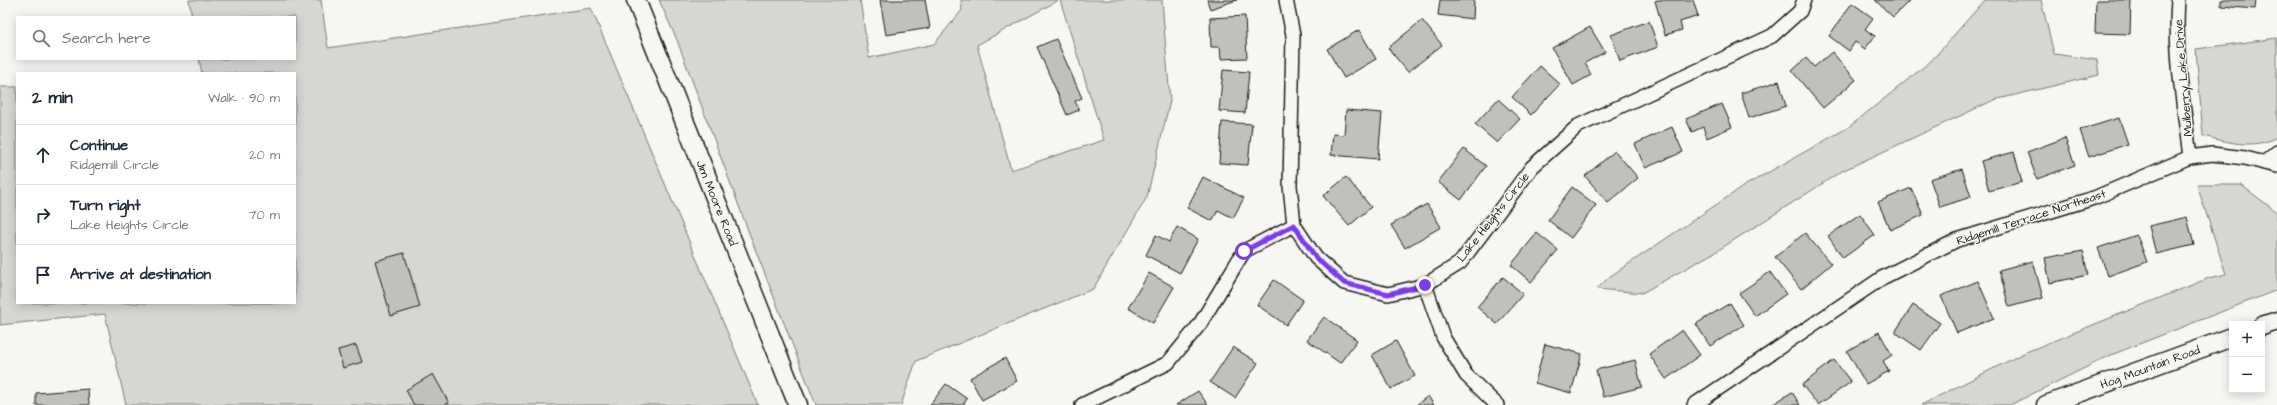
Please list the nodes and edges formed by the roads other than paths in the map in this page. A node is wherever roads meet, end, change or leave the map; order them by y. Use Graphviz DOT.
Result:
graph roads {
  1 [pos="636,0"];
  2 [pos="1288,0"];
  3 [pos="1804,0"];
  4 [pos="2178,0"];
  5 [pos="2277,152"];
  6 [pos="2190,157"];
  7 [pos="2264,162"];
  8 [pos="2277,166"];
  9 [pos="1294,225"];
  10 [pos="1425,285"];
  11 [pos="2277,321"];
  12 [pos="2265,325"];
  13 [pos="2229,338"];
  14 [pos="798,405"];
  15 [pos="1082,405"];
  16 [pos="1497,405"];
  17 [pos="1694,405"];
  18 [pos="2046,405"];
  1 -- 14 [label="street, Jim Moore Road"];
  2 -- 9 [label="street, Lake Heights Circle"];
  3 -- 10 [label="street, Lake Heights Circle"];
  4 -- 6 [label="street, Mulberry Lake Drive"];
  5 -- 7 [label="street"];
  6 -- 7 [label="street, Ridgemill Terrace Northeast"];
  6 -- 17 [label="street, Ridgemill Terrace Northeast"];
  7 -- 8 [label="street, Ridgemill Terrace Northeast"];
  9 -- 10 [label="street, Lake Heights Circle"];
  9 -- 15 [label="street"];
  10 -- 16 [label="street"];
  11 -- 12 [label="street"];
  13 -- 18 [label="street, Hog Mountain Road"];
}
